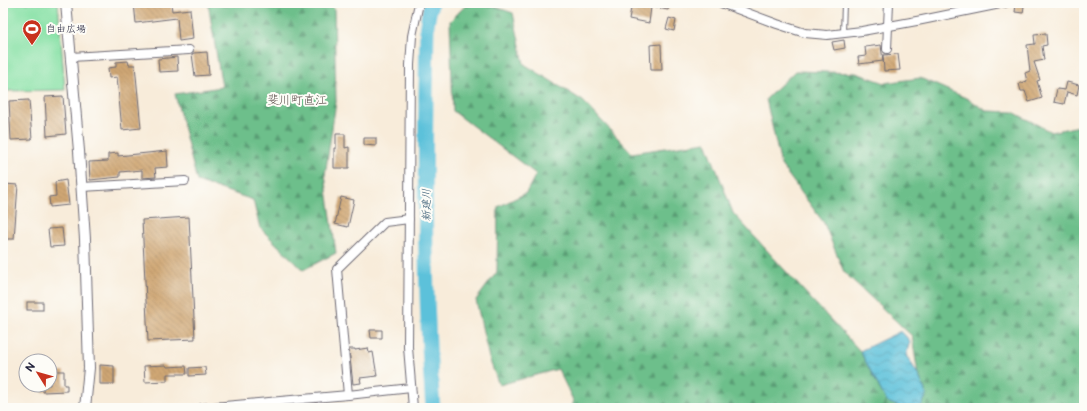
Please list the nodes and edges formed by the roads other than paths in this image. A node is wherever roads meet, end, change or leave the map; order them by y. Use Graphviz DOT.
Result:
graph roads {
  1 [pos="66,3"];
  2 [pos="419,3"];
  3 [pos="721,3"];
  4 [pos="844,3"];
  5 [pos="889,3"];
  6 [pos="1005,3"];
  7 [pos="738,6"];
  8 [pos="888,26"];
  9 [pos="843,33"];
  10 [pos="887,49"];
  11 [pos="189,50"];
  12 [pos="71,58"];
  13 [pos="185,181"];
  14 [pos="82,187"];
  15 [pos="409,219"];
  16 [pos="411,388"];
  17 [pos="348,395"];
  18 [pos="85,408"];
  19 [pos="202,408"];
  20 [pos="413,408"];
  1 -- 12 [label="street"];
  2 -- 15 [label="street"];
  3 -- 7 [label="street"];
  4 -- 9 [label="lane"];
  5 -- 8 [label="street"];
  6 -- 8 [label="street"];
  7 -- 9 [label="street"];
  8 -- 9 [label="street"];
  8 -- 10 [label="street"];
  11 -- 12 [label="street"];
  12 -- 14 [label="street"];
  13 -- 14 [label="street"];
  14 -- 18 [label="street"];
  15 -- 16 [label="street"];
  15 -- 17 [label="street"];
  16 -- 17 [label="street"];
  16 -- 20 [label="street"];
  17 -- 19 [label="street"];
}
